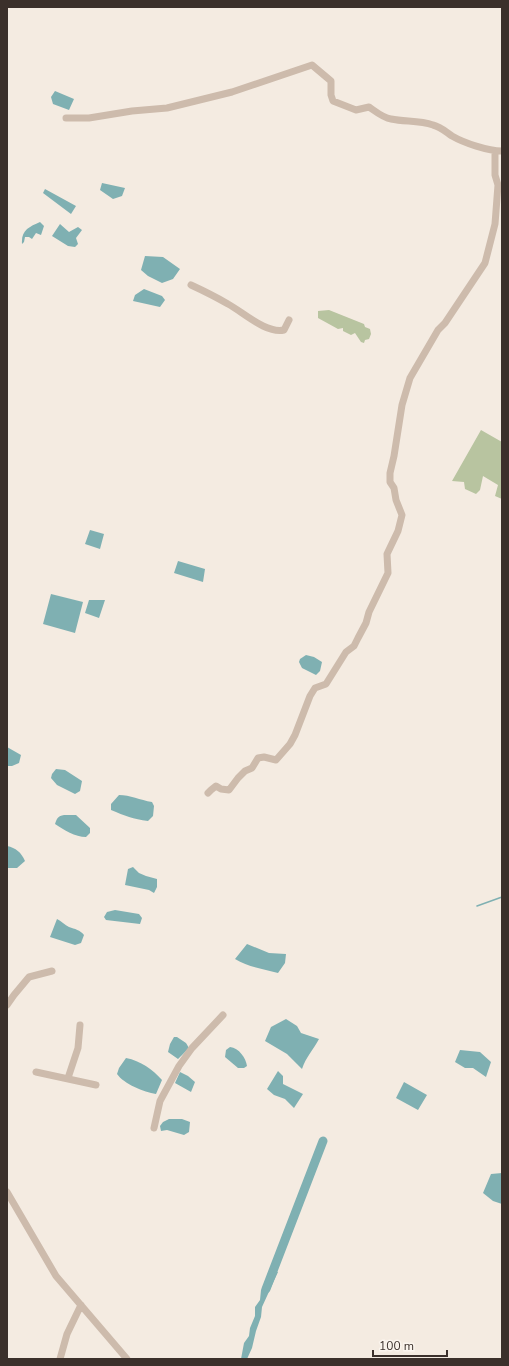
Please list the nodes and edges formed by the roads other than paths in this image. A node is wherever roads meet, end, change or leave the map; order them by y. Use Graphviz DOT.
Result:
graph roads {
  1 [pos="66,118"];
  2 [pos="498,151"];
  3 [pos="192,285"];
  4 [pos="289,320"];
  5 [pos="208,793"];
  6 [pos="52,971"];
  7 [pos="7,1005"];
  8 [pos="223,1015"];
  9 [pos="80,1025"];
  10 [pos="36,1072"];
  11 [pos="68,1078"];
  12 [pos="96,1085"];
  13 [pos="154,1128"];
  14 [pos="7,1192"];
  15 [pos="81,1305"];
  16 [pos="60,1359"];
  17 [pos="127,1359"];
  1 -- 2 [label="street"];
  2 -- 5 [label="street"];
  3 -- 4 [label="street"];
  6 -- 7 [label="street"];
  8 -- 13 [label="street"];
  9 -- 11 [label="street"];
  10 -- 11 [label="street"];
  11 -- 12 [label="street"];
  14 -- 15 [label="street"];
  15 -- 16 [label="street"];
  15 -- 17 [label="street"];
}
